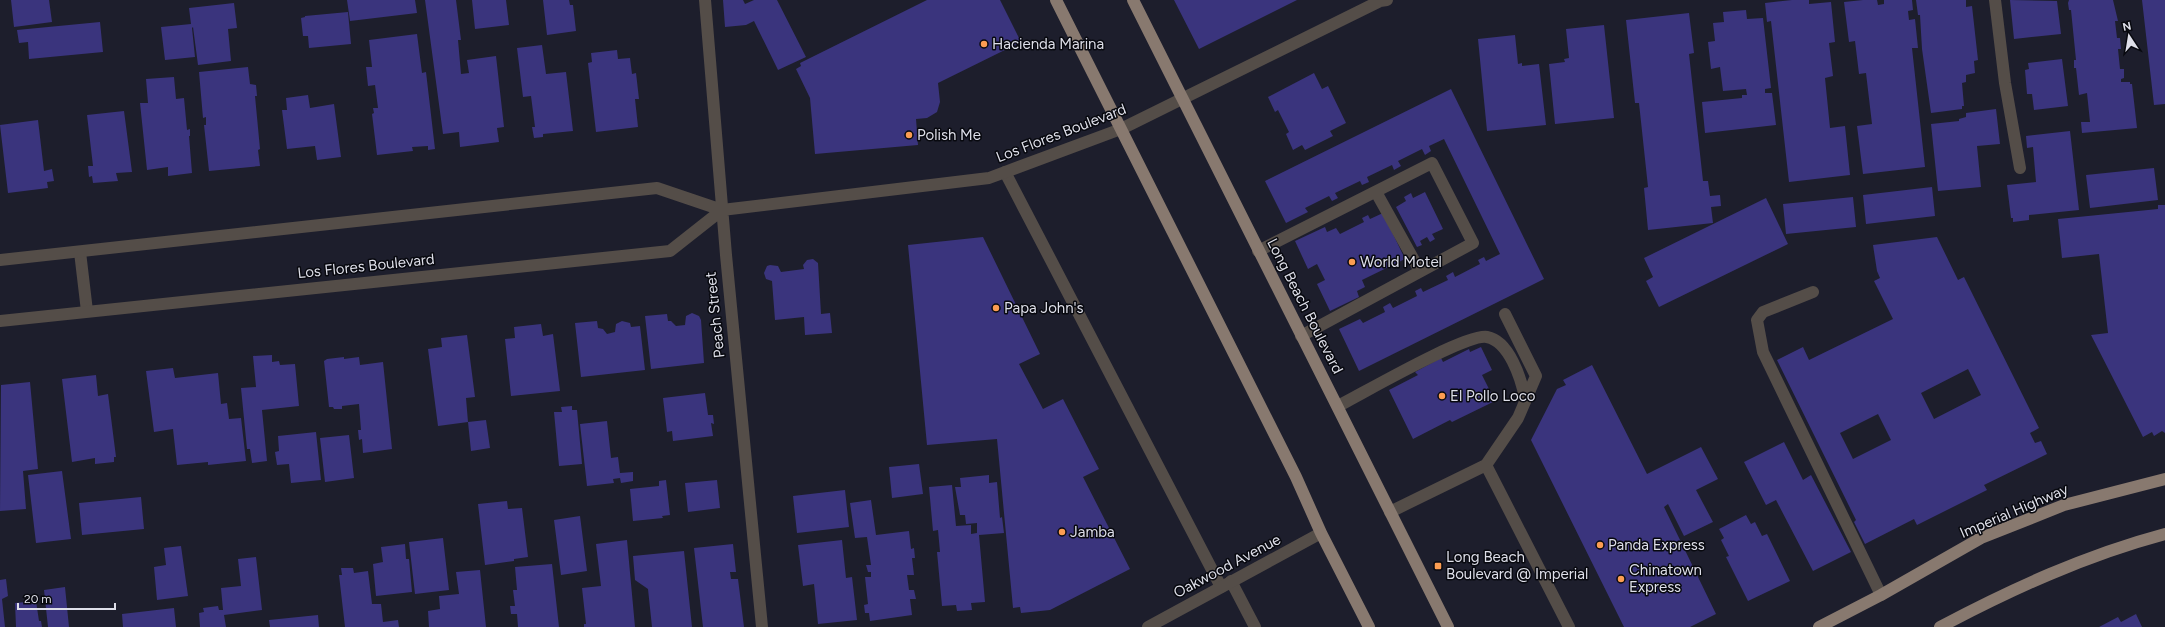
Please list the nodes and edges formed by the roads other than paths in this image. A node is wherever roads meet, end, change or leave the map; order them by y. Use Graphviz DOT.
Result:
graph roads {
  1 [pos="705,0"];
  2 [pos="1056,0"];
  3 [pos="1133,0"];
  4 [pos="1387,0"];
  5 [pos="1994,0"];
  6 [pos="1183,98"];
  7 [pos="1121,129"];
  8 [pos="2020,168"];
  9 [pos="1005,172"];
  10 [pos="1376,192"];
  11 [pos="722,210"];
  12 [pos="1258,251"];
  13 [pos="80,252"];
  14 [pos="0,260"];
  15 [pos="1420,271"];
  16 [pos="1813,292"];
  17 [pos="87,312"];
  18 [pos="1505,314"];
  19 [pos="0,321"];
  20 [pos="1302,336"];
  21 [pos="1525,398"];
  22 [pos="1338,406"];
  23 [pos="1486,465"];
  24 [pos="2165,479"];
  25 [pos="1390,512"];
  26 [pos="1321,533"];
  27 [pos="2165,534"];
  28 [pos="1226,584"];
  29 [pos="1881,596"];
  30 [pos="762,627"];
  31 [pos="1148,627"];
  32 [pos="1255,627"];
  33 [pos="1368,627"];
  34 [pos="1448,627"];
  35 [pos="1569,627"];
  36 [pos="1819,627"];
  37 [pos="1940,627"];
  1 -- 11 [label="street, Peach Street"];
  2 -- 7 [label="main road"];
  3 -- 6 [label="main road, Long Beach Boulevard"];
  4 -- 6 [label="street, Los Flores Boulevard"];
  5 -- 8 [label="street"];
  6 -- 7 [label="street, Los Flores Boulevard"];
  6 -- 12 [label="main road, Long Beach Boulevard"];
  7 -- 9 [label="street, Los Flores Boulevard"];
  7 -- 26 [label="main road"];
  9 -- 11 [label="street, Los Flores Boulevard"];
  9 -- 28 [label="street"];
  10 -- 12 [label="street"];
  10 -- 15 [label="street"];
  10 -- 15 [label="street"];
  11 -- 13 [label="street, Los Flores Boulevard"];
  11 -- 17 [label="street, Los Flores Boulevard"];
  11 -- 30 [label="street, Peach Street"];
  12 -- 20 [label="main road, Long Beach Boulevard"];
  13 -- 14 [label="street, Los Flores Boulevard"];
  13 -- 17 [label="street"];
  15 -- 20 [label="street"];
  16 -- 29 [label="street"];
  17 -- 19 [label="street, Los Flores Boulevard"];
  18 -- 21 [label="street"];
  20 -- 22 [label="main road, Long Beach Boulevard"];
  21 -- 22 [label="street"];
  21 -- 23 [label="street"];
  22 -- 25 [label="main road, Long Beach Boulevard"];
  23 -- 25 [label="street"];
  23 -- 35 [label="street"];
  24 -- 29 [label="main road, Imperial Highway"];
  25 -- 34 [label="main road, Long Beach Boulevard"];
  26 -- 28 [label="street, Oakwood Avenue"];
  26 -- 33 [label="main road"];
  27 -- 37 [label="main road"];
  28 -- 31 [label="street, Oakwood Avenue"];
  28 -- 32 [label="street"];
  29 -- 36 [label="main road, Imperial Highway"];
}
